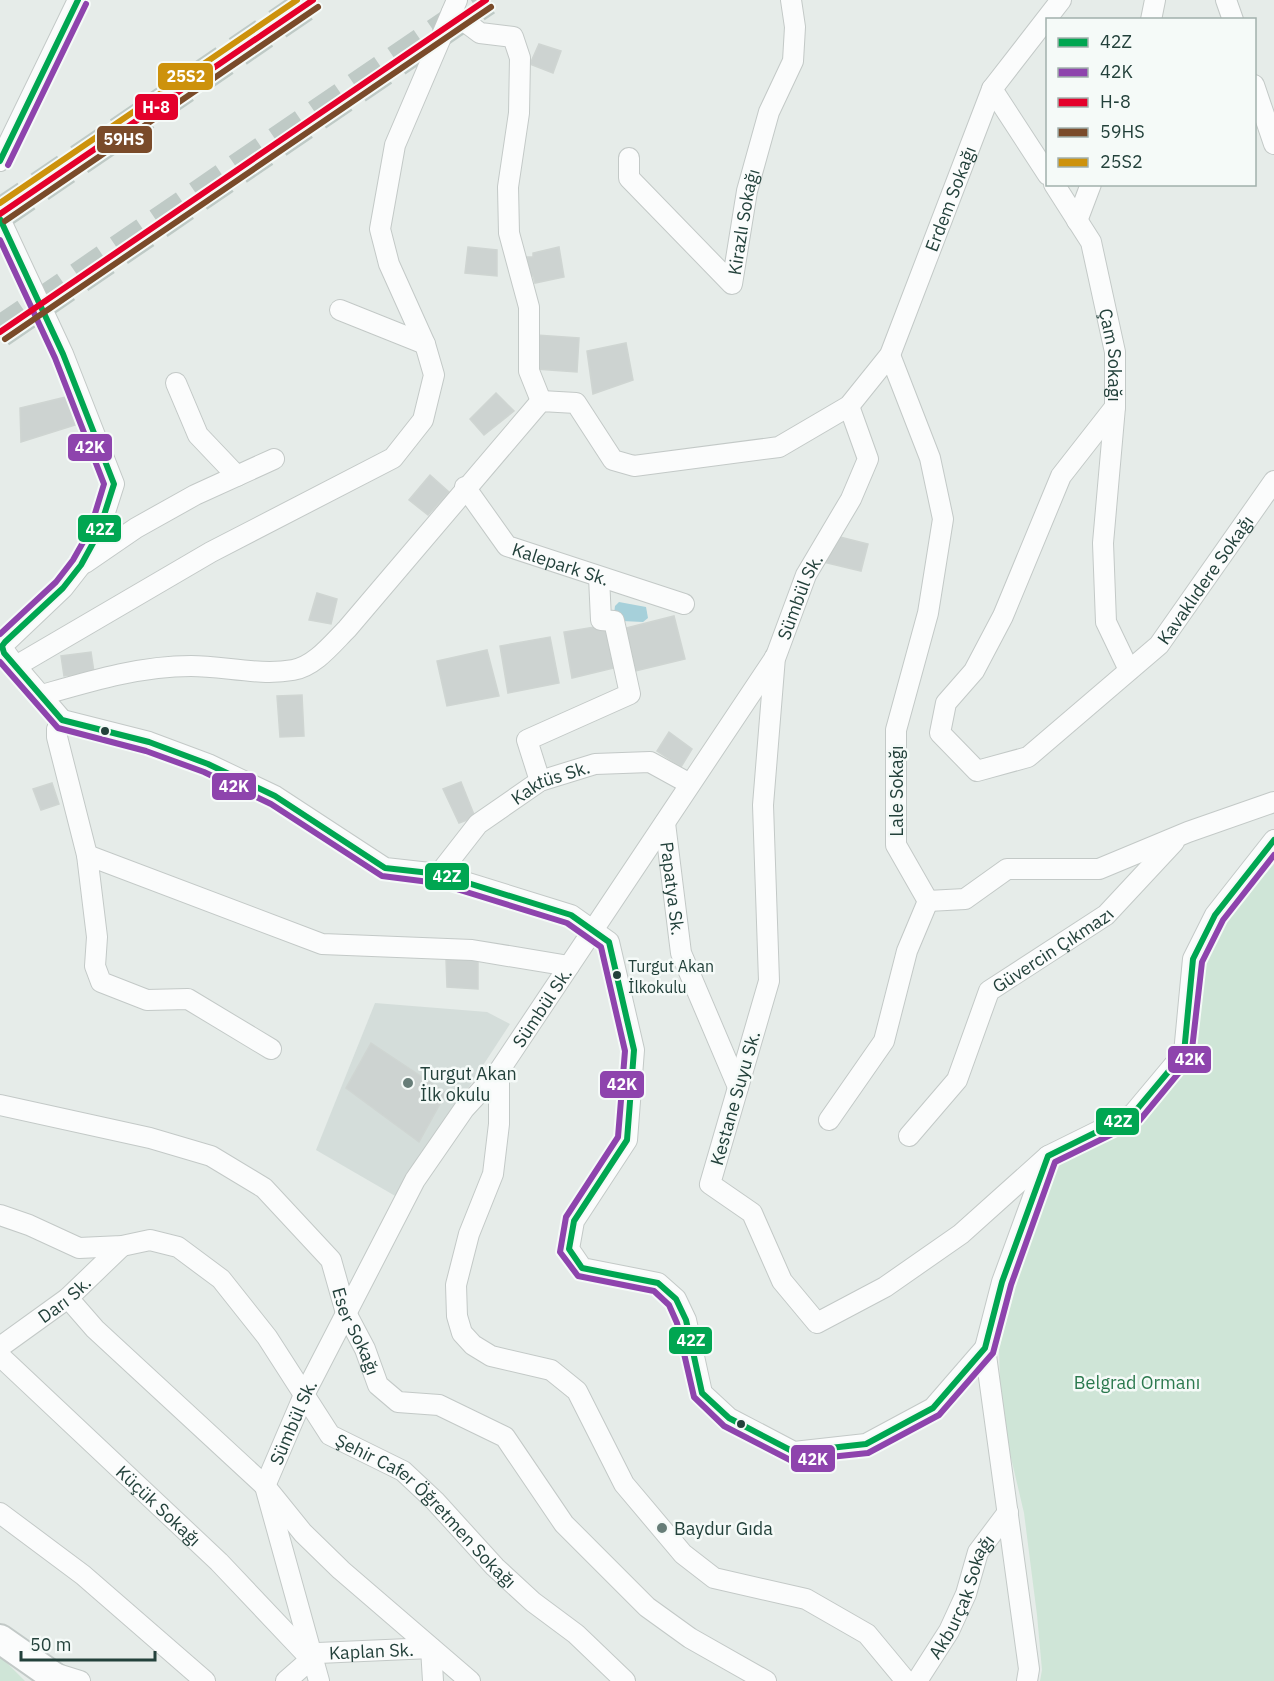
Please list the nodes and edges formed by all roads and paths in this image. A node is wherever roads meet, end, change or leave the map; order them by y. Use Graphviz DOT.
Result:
graph roads {
  1 [pos="78,0"];
  2 [pos="790,0"];
  3 [pos="1061,0"];
  4 [pos="1155,0"];
  5 [pos="1226,0"];
  6 [pos="454,6"];
  7 [pos="1047,18"];
  8 [pos="1151,18"];
  9 [pos="1232,18"];
  10 [pos="1046,19"];
  11 [pos="992,89"];
  12 [pos="1256,91"];
  13 [pos="1274,144"];
  14 [pos="629,158"];
  15 [pos="0,161"];
  16 [pos="1046,173"];
  17 [pos="1055,186"];
  18 [pos="1089,186"];
  19 [pos="0,219"];
  20 [pos="1077,221"];
  21 [pos="340,310"];
  22 [pos="425,344"];
  23 [pos="890,355"];
  24 [pos="176,383"];
  25 [pos="541,401"];
  26 [pos="849,406"];
  27 [pos="1115,406"];
  28 [pos="274,459"];
  29 [pos="237,476"];
  30 [pos="1274,482"];
  31 [pos="465,487"];
  32 [pos="81,565"];
  33 [pos="599,577"];
  34 [pos="684,604"];
  35 [pos="776,656"];
  36 [pos="16,666"];
  37 [pos="1129,670"];
  38 [pos="42,695"];
  39 [pos="62,720"];
  40 [pos="540,781"];
  41 [pos="690,784"];
  42 [pos="1274,802"];
  43 [pos="665,823"];
  44 [pos="1180,836"];
  45 [pos="1274,840"];
  46 [pos="87,855"];
  47 [pos="439,874"];
  48 [pos="928,901"];
  49 [pos="593,930"];
  50 [pos="569,966"];
  51 [pos="271,1049"];
  52 [pos="499,1071"];
  53 [pos="738,1087"];
  54 [pos="0,1105"];
  55 [pos="829,1120"];
  56 [pos="909,1136"];
  57 [pos="1048,1156"];
  58 [pos="0,1215"];
  59 [pos="122,1246"];
  60 [pos="68,1298"];
  61 [pos="346,1312"];
  62 [pos="0,1347"];
  63 [pos="985,1348"];
  64 [pos="0,1356"];
  65 [pos="304,1395"];
  66 [pos="265,1486"];
  67 [pos="1008,1512"];
  68 [pos="0,1513"];
  69 [pos="0,1639"];
  70 [pos="431,1648"];
  71 [pos="311,1659"];
  72 [pos="52,1675"];
  73 [pos="80,1681"];
  74 [pos="205,1681"];
  75 [pos="286,1681"];
  76 [pos="319,1681"];
  77 [pos="433,1681"];
  78 [pos="470,1681"];
  79 [pos="625,1681"];
  80 [pos="766,1681"];
  81 [pos="906,1681"];
  82 [pos="916,1681"];
  83 [pos="1027,1681"];
  1 -- 15 [label="street"];
  2 -- 14 [label="street, Kirazlı Sokağı"];
  3 -- 7 [label="street, Erdem Sokağı"];
  4 -- 8 [label="street"];
  5 -- 9 [label="street"];
  6 -- 22 [label="street"];
  6 -- 25 [label="street"];
  10 -- 11 [label="street, Erdem Sokağı"];
  11 -- 16 [label="street"];
  11 -- 23 [label="street, Erdem Sokağı"];
  12 -- 13 [label="street"];
  17 -- 20 [label="street, Çam Sokağı"];
  18 -- 20 [label="street"];
  19 -- 32 [label="street"];
  20 -- 27 [label="street, Çam Sokağı"];
  21 -- 22 [label="street"];
  22 -- 36 [label="street"];
  23 -- 26 [label="street, Erdem Sokağı"];
  23 -- 48 [label="street, Lale Sokağı"];
  24 -- 29 [label="street"];
  25 -- 26 [label="street"];
  25 -- 31 [label="street"];
  26 -- 35 [label="street, Sümbül Sk."];
  27 -- 37 [label="street"];
  27 -- 37 [label="street, Çam Sokağı"];
  28 -- 29 [label="street"];
  29 -- 32 [label="street"];
  30 -- 37 [label="street, Kavaklıdere Sokağı"];
  31 -- 33 [label="street, Kalepark Sk."];
  31 -- 38 [label="street"];
  32 -- 36 [label="street"];
  33 -- 34 [label="street, Kalepark Sk."];
  33 -- 40 [label="street"];
  35 -- 41 [label="street, Sümbül Sk."];
  35 -- 53 [label="street, Kestane Suyu Sk."];
  36 -- 38 [label="street"];
  38 -- 39 [label="street"];
  39 -- 46 [label="street"];
  39 -- 47 [label="street"];
  40 -- 41 [label="street, Kaktüs Sk."];
  40 -- 47 [label="street, Kaktüs Sk."];
  41 -- 43 [label="street, Sümbül Sk."];
  42 -- 44 [label="street"];
  43 -- 49 [label="street, Sümbül Sk."];
  43 -- 53 [label="street, Papatya Sk."];
  44 -- 48 [label="street"];
  44 -- 56 [label="street, Güvercin Çıkmazı"];
  45 -- 57 [label="street"];
  46 -- 50 [label="street"];
  46 -- 51 [label="street"];
  47 -- 49 [label="street"];
  48 -- 55 [label="street"];
  49 -- 50 [label="street, Sümbül Sk."];
  49 -- 63 [label="street"];
  50 -- 52 [label="street, Sümbül Sk."];
  52 -- 61 [label="street, Sümbül Sk."];
  52 -- 81 [label="street"];
  53 -- 57 [label="street, Kestane Suyu Sk."];
  54 -- 61 [label="street, Eser Sokağı"];
  57 -- 63 [label="street"];
  58 -- 59 [label="street, Şehir Cafer Öğretmen Sokağı"];
  59 -- 60 [label="street, Darı Sk."];
  59 -- 65 [label="street, Şehir Cafer Öğretmen Sokağı"];
  60 -- 62 [label="street, Darı Sk."];
  60 -- 66 [label="street"];
  61 -- 65 [label="street, Sümbül Sk."];
  61 -- 80 [label="street, Eser Sokağı"];
  63 -- 67 [label="street"];
  64 -- 71 [label="street, Küçük Sokağı"];
  65 -- 66 [label="street, Sümbül Sk."];
  65 -- 79 [label="street, Şehir Cafer Öğretmen Sokağı"];
  66 -- 70 [label="street"];
  66 -- 71 [label="street, Sümbül Sk."];
  67 -- 82 [label="street, Akburçak Sokağı"];
  67 -- 83 [label="street"];
  68 -- 74 [label="street"];
  69 -- 72 [label="street"];
  70 -- 71 [label="street, Kaplan Sk."];
  70 -- 77 [label="street"];
  70 -- 78 [label="street"];
  71 -- 75 [label="street, Kaplan Sk."];
  71 -- 76 [label="street, Sümbül Sk."];
  72 -- 73 [label="street"];
}
